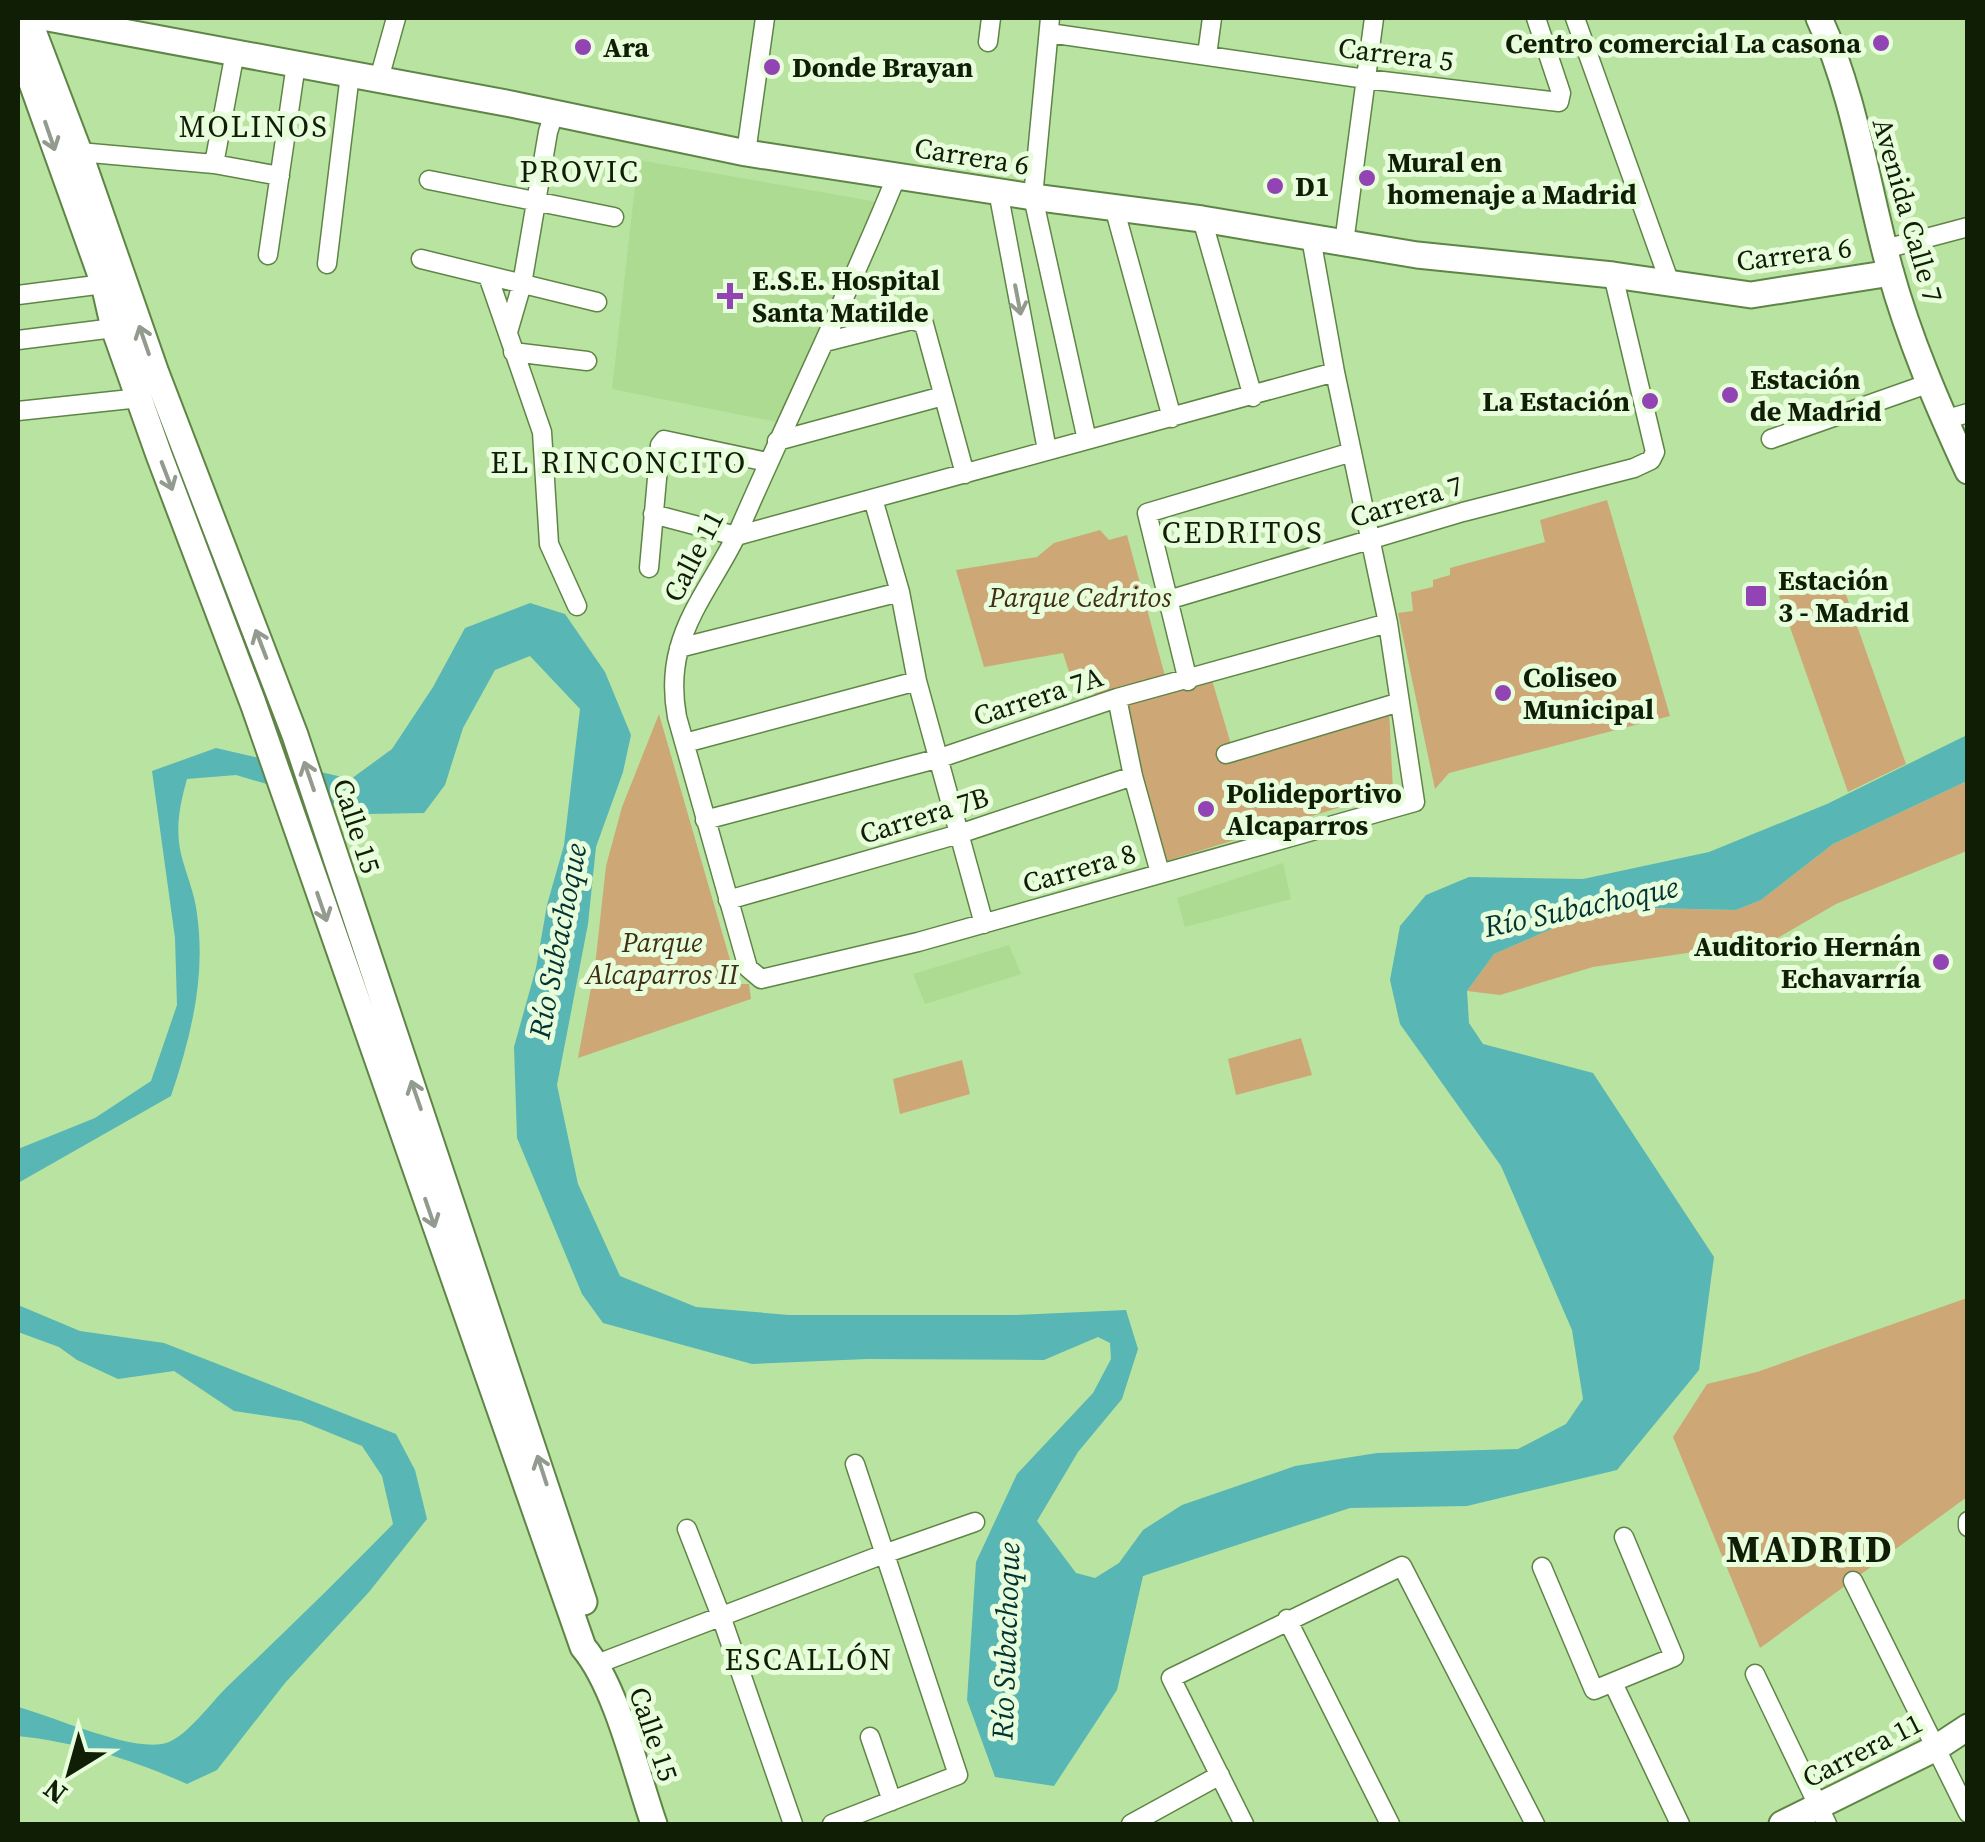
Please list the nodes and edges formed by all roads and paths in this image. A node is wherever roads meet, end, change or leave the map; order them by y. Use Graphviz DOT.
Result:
graph roads {
  1 [pos="28,18"];
  2 [pos="48,18"];
  3 [pos="396,18"];
  4 [pos="765,18"];
  5 [pos="991,18"];
  6 [pos="1212,18"];
  7 [pos="1374,18"];
  8 [pos="1536,18"];
  9 [pos="1575,18"];
  10 [pos="1819,18"];
  11 [pos="1049,25"];
  12 [pos="988,42"];
  13 [pos="18,44"];
  14 [pos="235,52"];
  15 [pos="1206,55"];
  16 [pos="296,64"];
  17 [pos="350,74"];
  18 [pos="1366,79"];
  19 [pos="379,80"];
  20 [pos="554,113"];
  21 [pos="79,152"];
  22 [pos="746,153"];
  23 [pos="214,164"];
  24 [pos="897,174"];
  25 [pos="280,176"];
  26 [pos="429,180"];
  27 [pos="998,191"];
  28 [pos="1033,197"];
  29 [pos="535,201"];
  30 [pos="1114,207"];
  31 [pos="614,216"];
  32 [pos="1202,218"];
  33 [pos="1968,228"];
  34 [pos="1312,238"];
  35 [pos="1344,243"];
  36 [pos="268,255"];
  37 [pos="421,259"];
  38 [pos="1888,261"];
  39 [pos="327,264"];
  40 [pos="488,276"];
  41 [pos="1613,276"];
  42 [pos="104,284"];
  43 [pos="522,284"];
  44 [pos="1671,286"];
  45 [pos="18,296"];
  46 [pos="598,302"];
  47 [pos="114,328"];
  48 [pos="18,340"];
  49 [pos="510,342"];
  50 [pos="825,342"];
  51 [pos="587,362"];
  52 [pos="1335,372"];
  53 [pos="1930,383"];
  54 [pos="943,396"];
  55 [pos="1254,397"];
  56 [pos="140,398"];
  57 [pos="18,411"];
  58 [pos="1956,417"];
  59 [pos="1172,418"];
  60 [pos="1771,439"];
  61 [pos="1087,440"];
  62 [pos="777,442"];
  63 [pos="1047,450"];
  64 [pos="1352,452"];
  65 [pos="767,462"];
  66 [pos="1968,471"];
  67 [pos="965,474"];
  68 [pos="873,499"];
  69 [pos="653,514"];
  70 [pos="736,536"];
  71 [pos="1368,542"];
  72 [pos="649,568"];
  73 [pos="900,592"];
  74 [pos="1168,600"];
  75 [pos="577,606"];
  76 [pos="1388,623"];
  77 [pos="680,648"];
  78 [pos="917,681"];
  79 [pos="1188,681"];
  80 [pos="1117,698"];
  81 [pos="282,700"];
  82 [pos="1400,702"];
  83 [pos="253,703"];
  84 [pos="685,743"];
  85 [pos="1226,754"];
  86 [pos="940,758"];
  87 [pos="1133,776"];
  88 [pos="705,820"];
  89 [pos="959,834"];
  90 [pos="1160,873"];
  91 [pos="728,900"];
  92 [pos="984,924"];
  93 [pos="756,978"];
  94 [pos="391,1023"];
  95 [pos="364,1028"];
  96 [pos="856,1464"];
  97 [pos="975,1522"];
  98 [pos="688,1529"];
  99 [pos="1624,1537"];
  100 [pos="884,1554"];
  101 [pos="1542,1568"];
  102 [pos="1853,1580"];
  103 [pos="722,1616"];
  104 [pos="1287,1619"];
  105 [pos="597,1664"];
  106 [pos="1754,1674"];
  107 [pos="1613,1684"];
  108 [pos="1968,1727"];
  109 [pos="870,1737"];
  110 [pos="1936,1748"];
  111 [pos="1220,1776"];
  112 [pos="892,1801"];
  113 [pos="1968,1813"];
  114 [pos="1822,1816"];
  115 [pos="654,1824"];
  116 [pos="793,1824"];
  117 [pos="832,1824"];
  118 [pos="1131,1824"];
  119 [pos="1244,1824"];
  120 [pos="1390,1824"];
  121 [pos="1535,1824"];
  122 [pos="1680,1824"];
  123 [pos="1782,1824"];
  1 -- 21 [label="street, Calle 15"];
  2 -- 14 [label="street, Carrera 6"];
  3 -- 19 [label="street"];
  4 -- 22 [label="street"];
  5 -- 12 [label="street"];
  6 -- 15 [label="street"];
  7 -- 18 [label="street"];
  8 -- 18 [label="street, Carrera 5"];
  9 -- 44 [label="street"];
  10 -- 38 [label="street, Avenida Calle 7"];
  11 -- 15 [label="street, Carrera 5"];
  11 -- 28 [label="street"];
  13 -- 42 [label="street, Calle 15, one-way"];
  14 -- 16 [label="street, Carrera 6"];
  14 -- 23 [label="street"];
  15 -- 18 [label="street, Carrera 5"];
  16 -- 17 [label="street, Carrera 6"];
  16 -- 25 [label="street"];
  17 -- 19 [label="street, Carrera 6"];
  17 -- 39 [label="street"];
  18 -- 35 [label="street"];
  19 -- 20 [label="street, Carrera 6"];
  20 -- 22 [label="street, Carrera 6"];
  20 -- 29 [label="street"];
  21 -- 23 [label="street"];
  81 -- 21 [label="street, Calle 15, one-way"];
  22 -- 24 [label="street, Carrera 6"];
  23 -- 25 [label="street"];
  24 -- 27 [label="street, Carrera 6"];
  24 -- 50 [label="street, Calle 11"];
  25 -- 36 [label="street"];
  26 -- 29 [label="street"];
  27 -- 28 [label="street, Carrera 6"];
  27 -- 63 [label="street, one-way"];
  28 -- 30 [label="street, Carrera 6"];
  28 -- 61 [label="street"];
  29 -- 31 [label="street"];
  29 -- 43 [label="street"];
  30 -- 32 [label="street, Carrera 6"];
  30 -- 59 [label="street"];
  32 -- 34 [label="street, Carrera 6"];
  32 -- 55 [label="street"];
  33 -- 38 [label="street, Carrera 6"];
  34 -- 35 [label="street, Carrera 6"];
  34 -- 52 [label="street"];
  35 -- 41 [label="street, Carrera 6"];
  37 -- 40 [label="street"];
  38 -- 44 [label="street, Carrera 6"];
  38 -- 53 [label="street, Avenida Calle 7"];
  40 -- 43 [label="street"];
  40 -- 49 [label="street"];
  41 -- 44 [label="street, Carrera 6"];
  41 -- 71 [label="street, Carrera 7"];
  42 -- 45 [label="street"];
  42 -- 47 [label="street, Calle 15"];
  43 -- 46 [label="street"];
  43 -- 49 [label="street"];
  47 -- 48 [label="street"];
  47 -- 56 [label="street, Calle 15"];
  49 -- 51 [label="street"];
  49 -- 75 [label="street"];
  50 -- 54 [label="street"];
  50 -- 62 [label="street, Calle 11"];
  52 -- 55 [label="street"];
  52 -- 64 [label="street"];
  53 -- 58 [label="street, Avenida Calle 7"];
  53 -- 60 [label="street"];
  54 -- 62 [label="street"];
  54 -- 67 [label="street"];
  55 -- 59 [label="street"];
  56 -- 57 [label="street"];
  56 -- 83 [label="street, Calle 15, one-way"];
  58 -- 66 [label="street, Avenida Calle 7"];
  59 -- 61 [label="street"];
  61 -- 63 [label="street"];
  62 -- 65 [label="street, Calle 11"];
  63 -- 67 [label="street"];
  64 -- 71 [label="street"];
  64 -- 74 [label="street"];
  65 -- 69 [label="street"];
  65 -- 70 [label="street, Calle 11"];
  67 -- 68 [label="street"];
  68 -- 70 [label="street"];
  68 -- 73 [label="street"];
  69 -- 70 [label="street"];
  69 -- 72 [label="street"];
  70 -- 77 [label="street, Calle 11"];
  71 -- 74 [label="street, Carrera 7"];
  71 -- 76 [label="street"];
  73 -- 77 [label="street"];
  73 -- 78 [label="street"];
  74 -- 79 [label="street"];
  76 -- 79 [label="street, Carrera 7A"];
  76 -- 82 [label="street"];
  77 -- 84 [label="street, Calle 11"];
  78 -- 84 [label="street"];
  78 -- 86 [label="street"];
  79 -- 80 [label="street, Carrera 7A"];
  80 -- 86 [label="street, Carrera 7A"];
  80 -- 87 [label="street"];
  81 -- 83 [label="street"];
  94 -- 81 [label="street, Calle 15, one-way"];
  82 -- 85 [label="street"];
  82 -- 90 [label="street, Carrera 8"];
  83 -- 95 [label="street, Calle 15, one-way"];
  84 -- 88 [label="street, Calle 11"];
  86 -- 88 [label="street, Carrera 7A"];
  86 -- 89 [label="street"];
  87 -- 89 [label="street, Carrera 7B"];
  87 -- 90 [label="street"];
  88 -- 91 [label="street, Calle 11"];
  89 -- 91 [label="street, Carrera 7B"];
  89 -- 92 [label="street"];
  90 -- 92 [label="street, Carrera 8"];
  91 -- 93 [label="street, Calle 11"];
  92 -- 93 [label="street, Carrera 8"];
  94 -- 95 [label="street"];
  105 -- 94 [label="street, Calle 15, one-way"];
  95 -- 105 [label="street, Calle 15, one-way"];
  96 -- 100 [label="street"];
  97 -- 100 [label="street"];
  98 -- 103 [label="street"];
  99 -- 107 [label="street"];
  100 -- 103 [label="street"];
  100 -- 112 [label="street"];
  101 -- 107 [label="street"];
  102 -- 110 [label="street"];
  103 -- 105 [label="street"];
  103 -- 116 [label="street"];
  104 -- 111 [label="street"];
  104 -- 120 [label="street"];
  104 -- 121 [label="street"];
  105 -- 115 [label="street, Calle 15"];
  106 -- 114 [label="street"];
  107 -- 122 [label="street"];
  108 -- 110 [label="street, Carrera 11"];
  109 -- 112 [label="street"];
  110 -- 113 [label="street"];
  110 -- 114 [label="street, Carrera 11"];
  111 -- 118 [label="street"];
  111 -- 119 [label="street"];
  112 -- 117 [label="street"];
  114 -- 123 [label="street, Carrera 11"];
}
